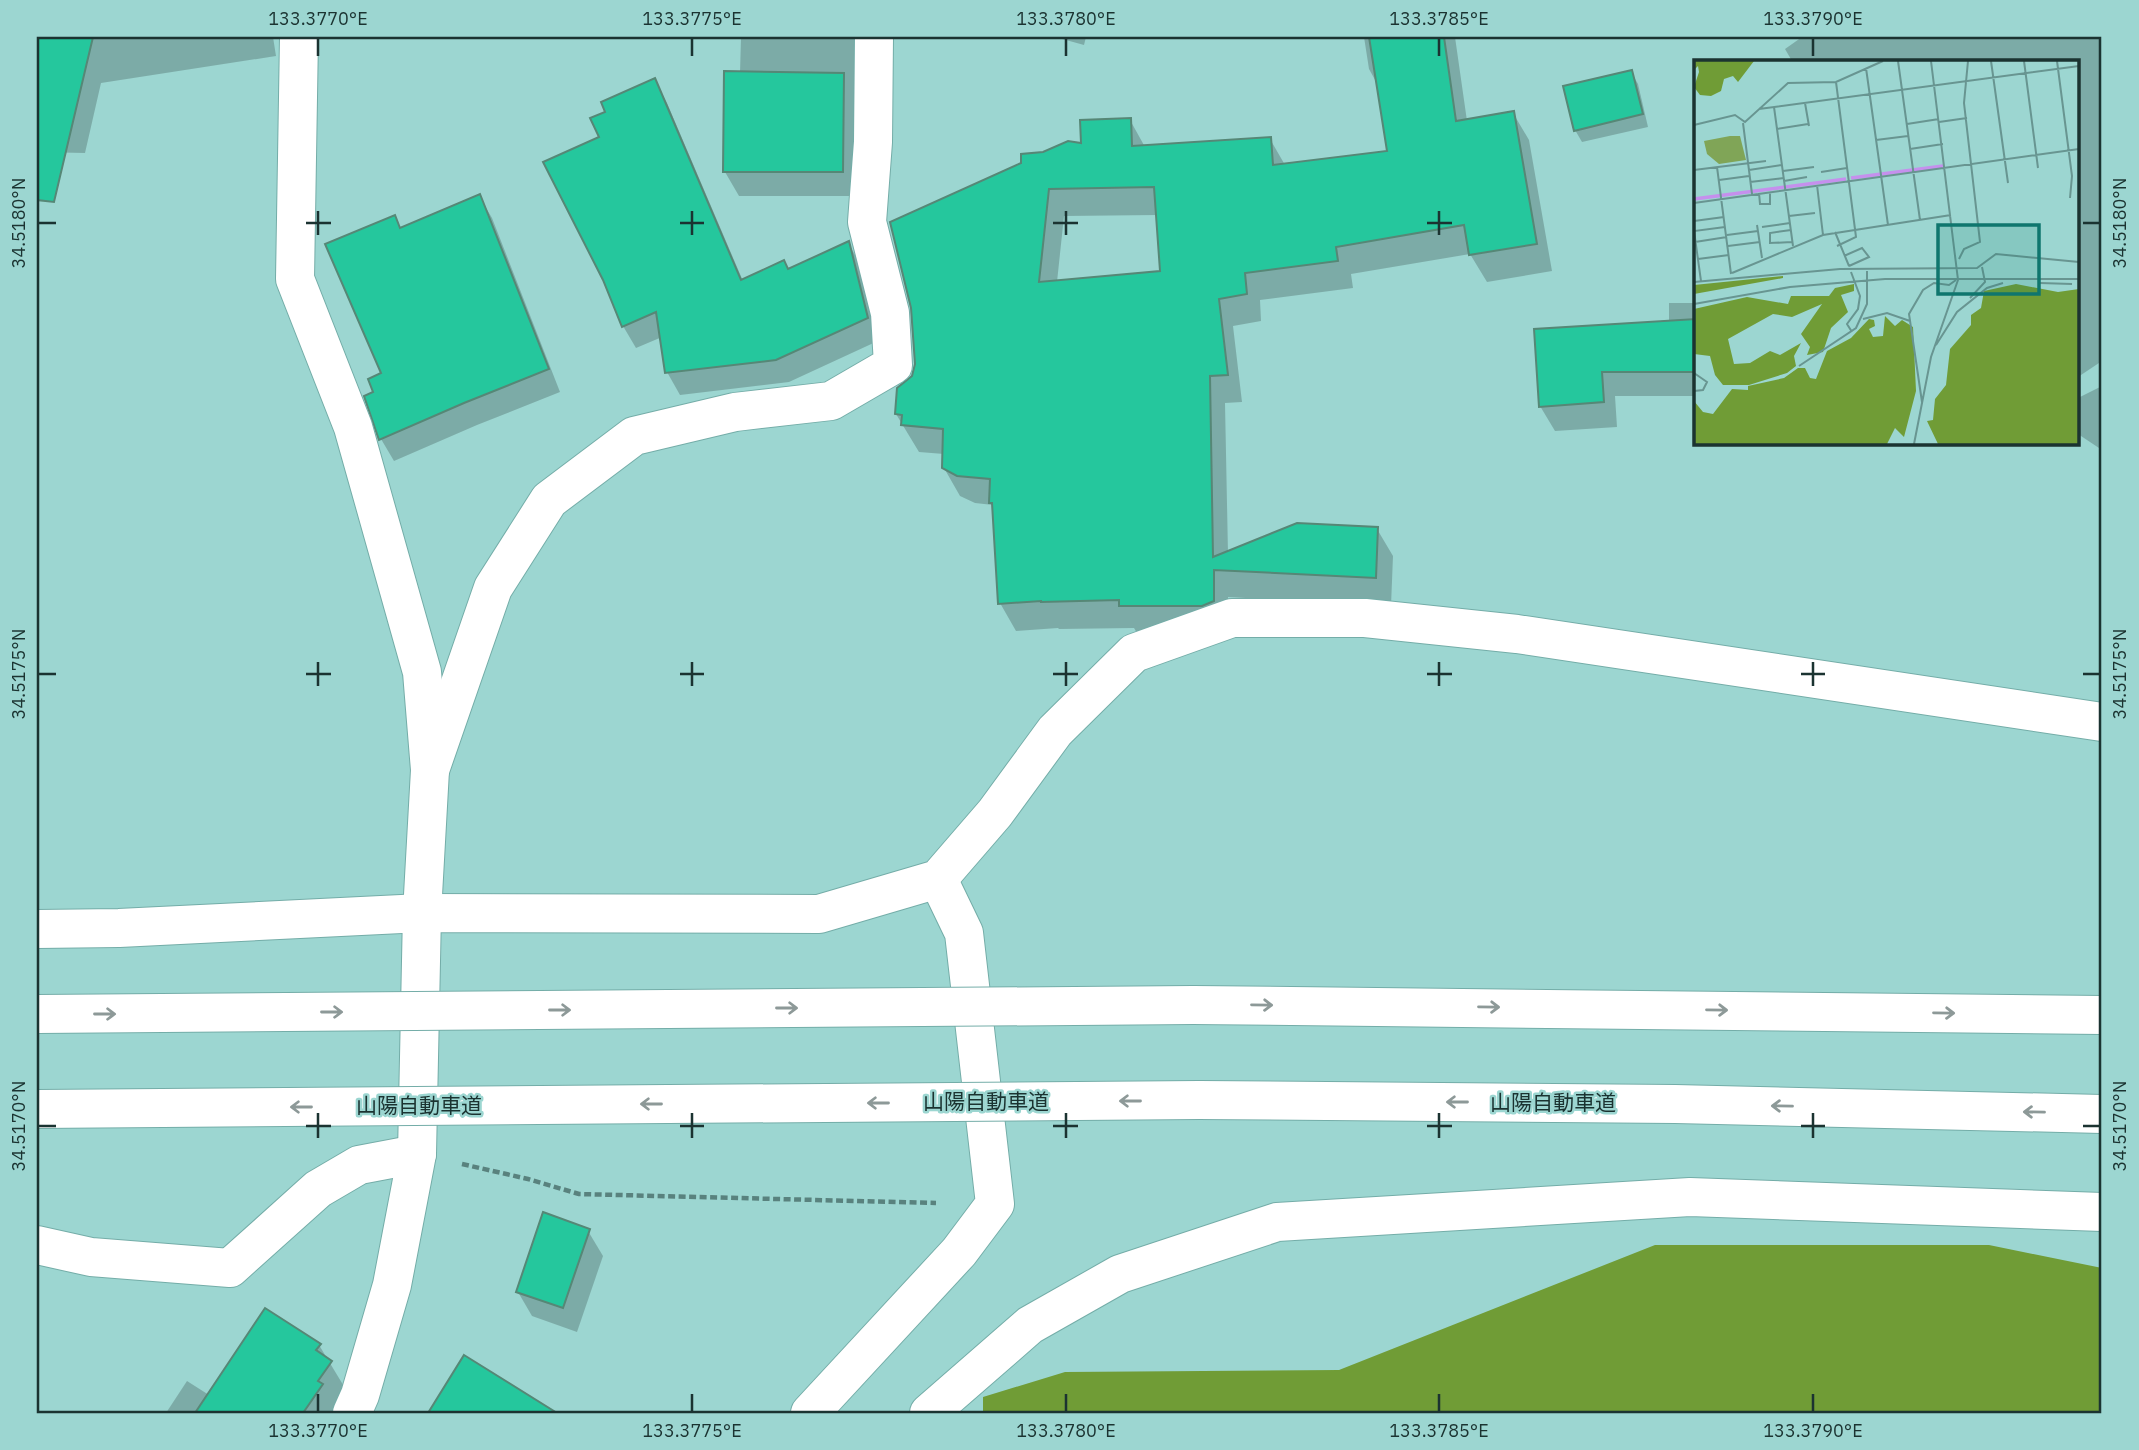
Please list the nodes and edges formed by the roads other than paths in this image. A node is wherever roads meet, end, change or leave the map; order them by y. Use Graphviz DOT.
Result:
graph roads {
  1 [pos="299,37"];
  2 [pos="874,37"];
  3 [pos="2102,722"];
  4 [pos="430,770"];
  5 [pos="938,879"];
  6 [pos="422,913"];
  7 [pos="37,929"];
  8 [pos="37,1014"];
  9 [pos="2102,1015"];
  10 [pos="37,1109"];
  11 [pos="2102,1114"];
  12 [pos="417,1154"];
  13 [pos="2102,1212"];
  14 [pos="37,1245"];
  15 [pos="352,1413"];
  16 [pos="810,1413"];
  17 [pos="929,1413"];
  1 -- 4 [label="main road"];
  2 -- 4 [label="main road"];
  3 -- 5 [label="main road"];
  4 -- 6 [label="main road"];
  5 -- 6 [label="main road"];
  5 -- 16 [label="main road"];
  6 -- 7 [label="main road"];
  6 -- 12 [label="main road"];
  8 -- 9 [label="main road, one-way, bridge"];
  11 -- 10 [label="main road, 山陽自動車道, one-way, bridge"];
  12 -- 14 [label="main road"];
  12 -- 15 [label="main road"];
  13 -- 17 [label="main road"];
}
